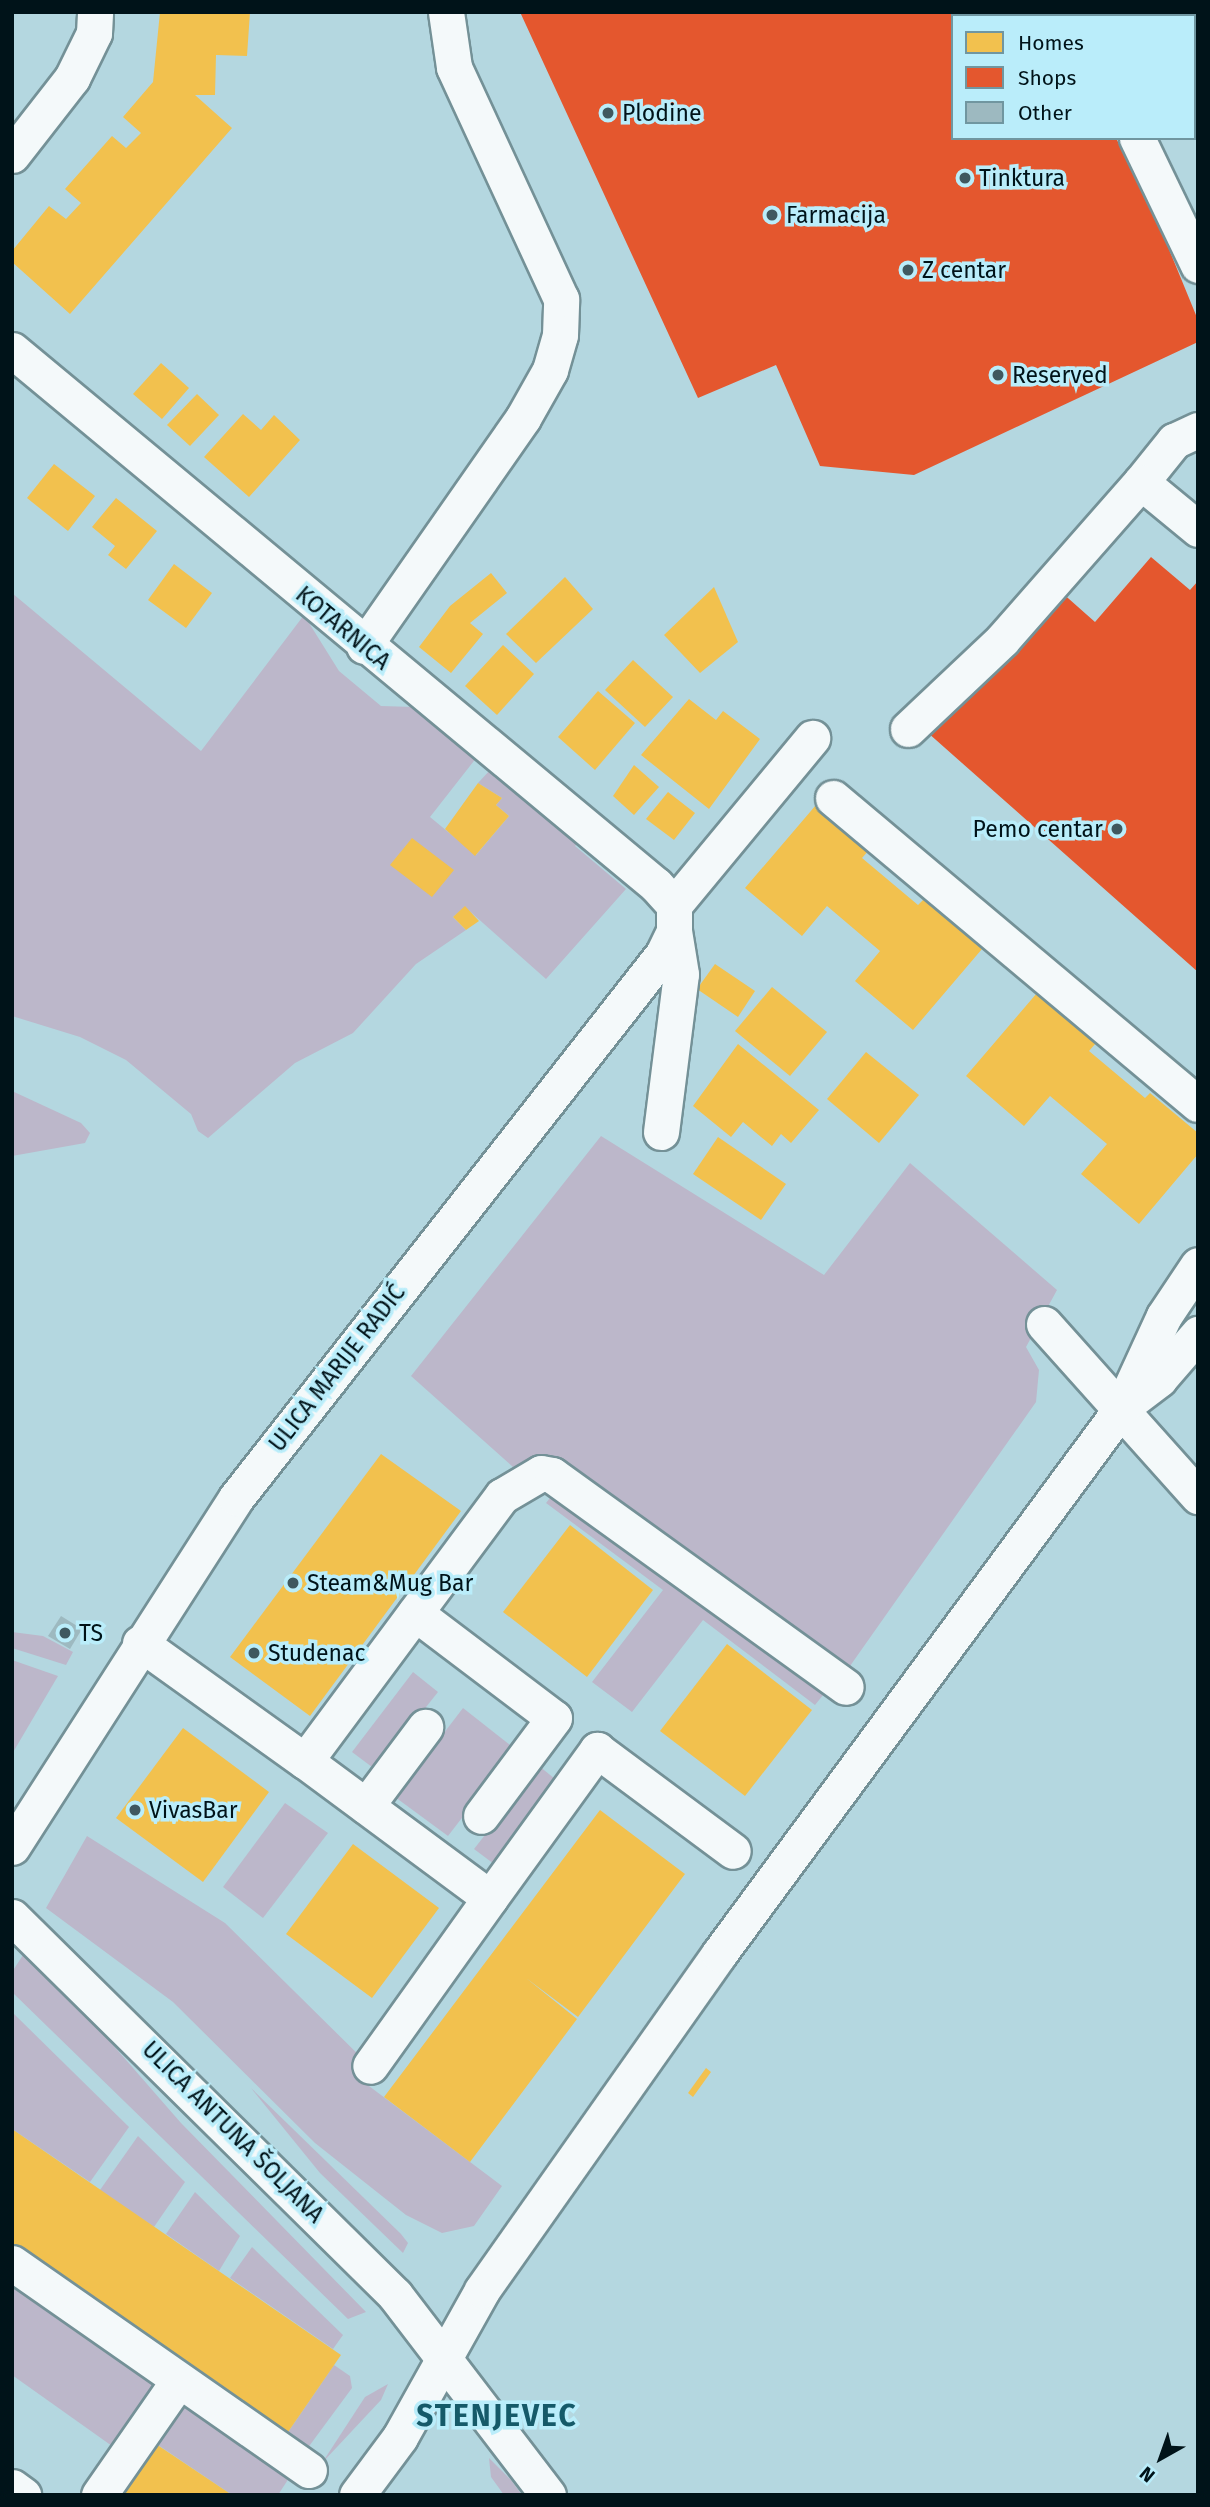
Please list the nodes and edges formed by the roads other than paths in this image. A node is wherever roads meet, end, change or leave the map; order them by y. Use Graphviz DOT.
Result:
graph roads {
  1 [pos="95,12"];
  2 [pos="446,12"];
  3 [pos="1138,140"];
  4 [pos="12,155"];
  5 [pos="1198,265"];
  6 [pos="12,350"];
  7 [pos="1198,430"];
  8 [pos="1142,482"];
  9 [pos="1198,529"];
  10 [pos="365,646"];
  11 [pos="908,729"];
  12 [pos="813,738"];
  13 [pos="833,798"];
  14 [pos="674,918"];
  15 [pos="1198,1104"];
  16 [pos="661,1132"];
  17 [pos="1198,1265"];
  18 [pos="1044,1324"];
  19 [pos="1198,1334"];
  20 [pos="1121,1409"];
  21 [pos="1198,1496"];
  22 [pos="415,1613"];
  23 [pos="139,1643"];
  24 [pos="846,1687"];
  25 [pos="554,1718"];
  26 [pos="425,1727"];
  27 [pos="597,1750"];
  28 [pos="305,1761"];
  29 [pos="366,1806"];
  30 [pos="481,1816"];
  31 [pos="12,1847"];
  32 [pos="733,1851"];
  33 [pos="490,1898"];
  34 [pos="12,1917"];
  35 [pos="370,2066"];
  36 [pos="12,2263"];
  37 [pos="446,2357"];
  38 [pos="179,2381"];
  39 [pos="309,2470"];
  40 [pos="12,2487"];
  41 [pos="23,2495"];
  42 [pos="99,2495"];
  43 [pos="357,2495"];
  44 [pos="548,2495"];
  1 -- 4 [label="street"];
  2 -- 10 [label="street"];
  3 -- 5 [label="street"];
  6 -- 10 [label="street, KOTARNICA"];
  7 -- 8 [label="street"];
  8 -- 9 [label="street"];
  8 -- 11 [label="street"];
  10 -- 14 [label="street, KOTARNICA"];
  12 -- 14 [label="street, ULICA MARIJE RADIĆ"];
  13 -- 15 [label="street"];
  14 -- 16 [label="street"];
  14 -- 23 [label="street, ULICA MARIJE RADIĆ"];
  17 -- 20 [label="street"];
  18 -- 20 [label="street"];
  19 -- 20 [label="street"];
  20 -- 21 [label="street"];
  20 -- 37 [label="street"];
  22 -- 24 [label="street"];
  22 -- 25 [label="street"];
  22 -- 28 [label="street"];
  23 -- 28 [label="street"];
  23 -- 31 [label="street, ULICA MARIJE RADIĆ"];
  25 -- 27 [label="street"];
  25 -- 30 [label="street"];
  26 -- 29 [label="street"];
  27 -- 32 [label="street"];
  27 -- 33 [label="street"];
  28 -- 29 [label="street"];
  29 -- 33 [label="street"];
  33 -- 35 [label="street"];
  34 -- 37 [label="street, ULICA ANTUNA ŠOLJANA"];
  36 -- 38 [label="street"];
  37 -- 43 [label="street"];
  37 -- 44 [label="street, ULICA ANTUNA ŠOLJANA"];
  38 -- 39 [label="street"];
  38 -- 42 [label="street"];
  40 -- 41 [label="street"];
}
